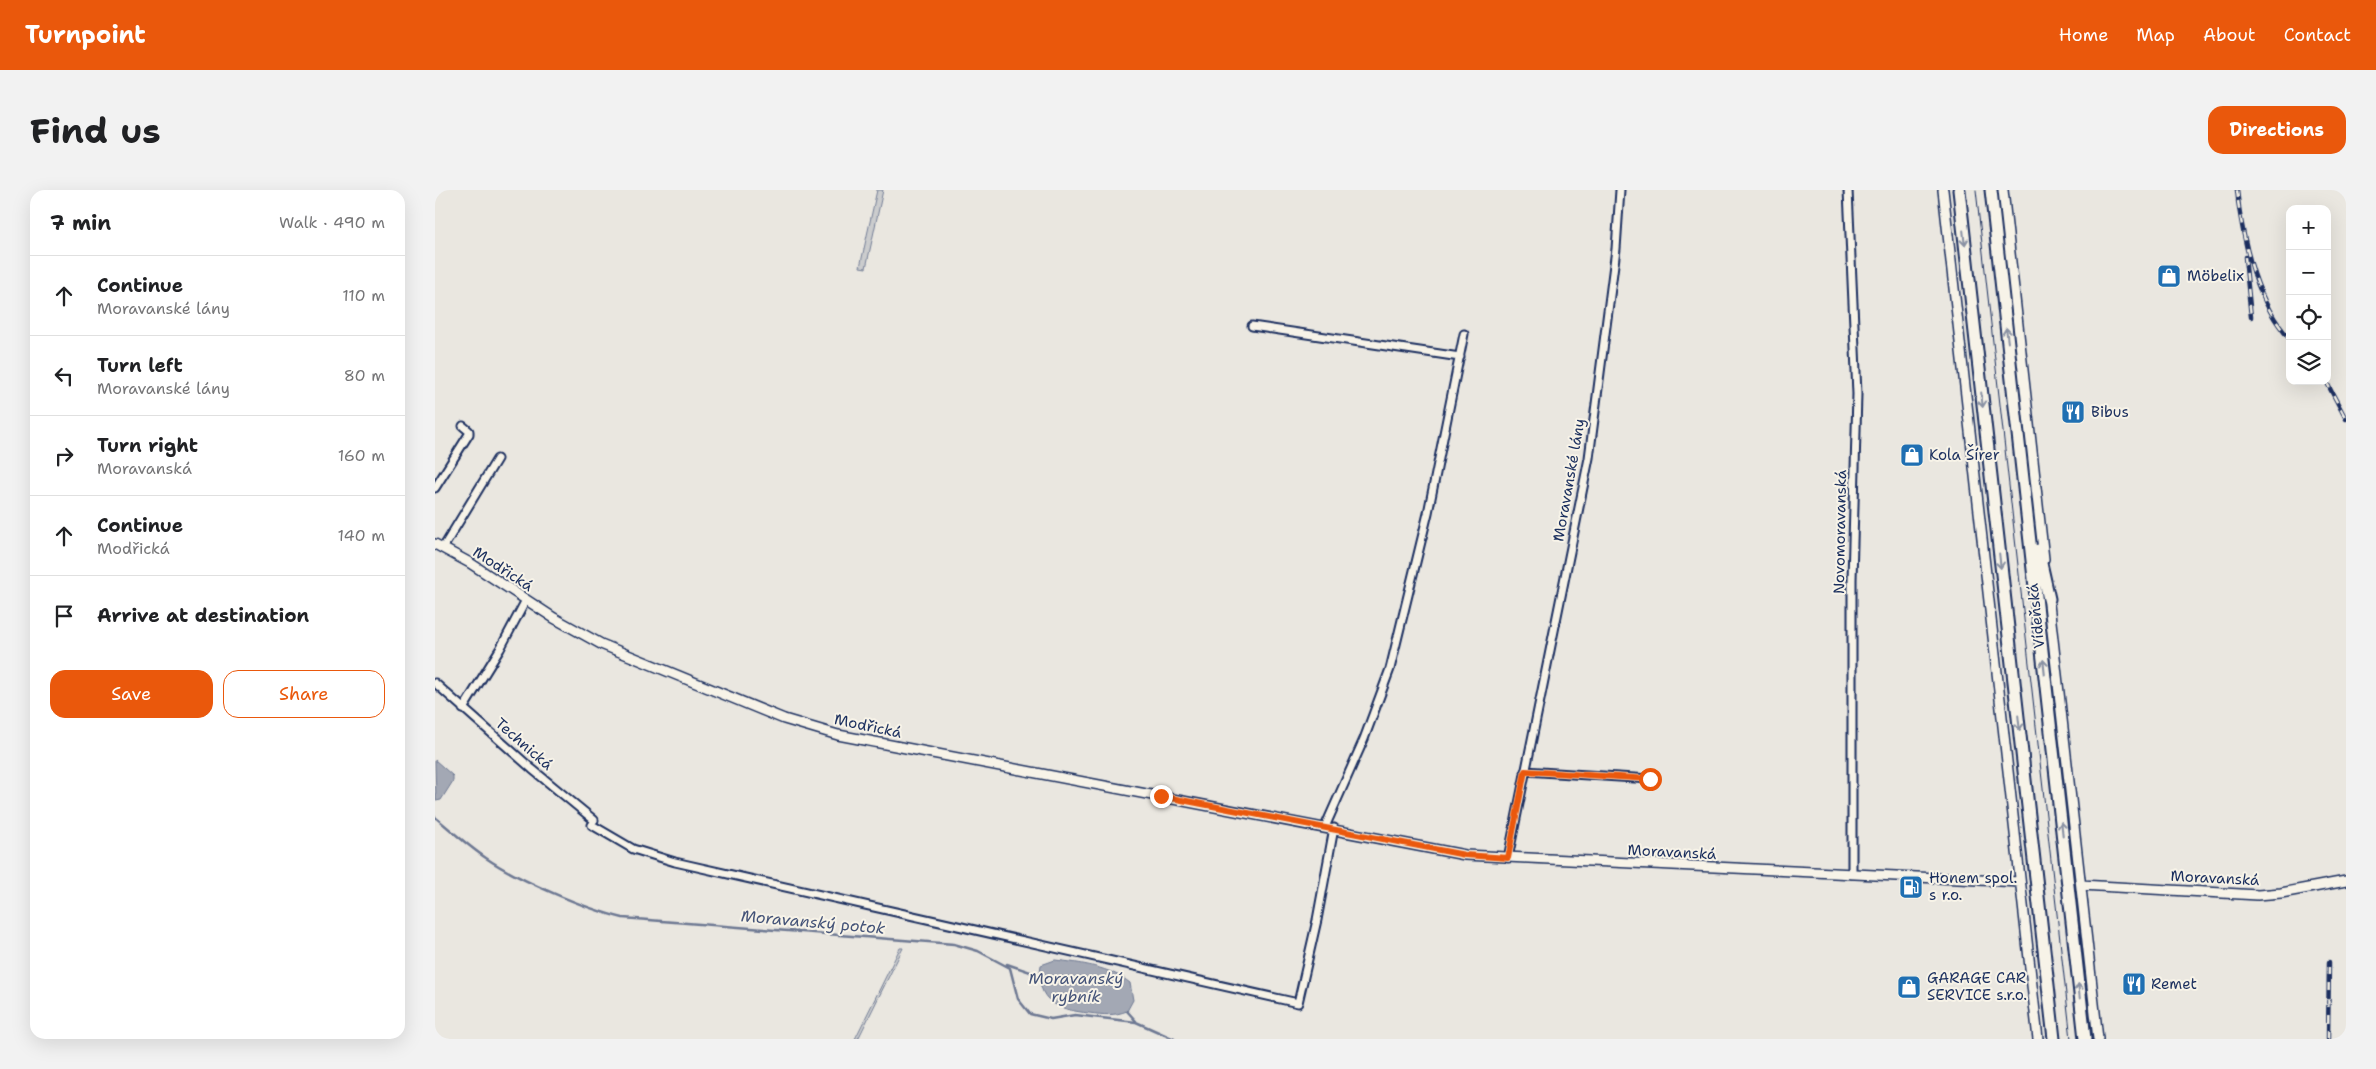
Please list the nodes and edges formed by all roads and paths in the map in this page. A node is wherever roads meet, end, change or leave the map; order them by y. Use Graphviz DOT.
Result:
graph roads {
  1 [pos="1620,190"];
  2 [pos="1848,190"];
  3 [pos="1943,190"];
  4 [pos="1959,190"];
  5 [pos="1991,190"];
  6 [pos="2003,190"];
  7 [pos="1252,326"];
  8 [pos="1464,334"];
  9 [pos="1460,357"];
  10 [pos="463,426"];
  11 [pos="2019,435"];
  12 [pos="497,459"];
  13 [pos="435,488"];
  14 [pos="439,546"];
  15 [pos="2049,599"];
  16 [pos="526,600"];
  17 [pos="437,685"];
  18 [pos="463,709"];
  19 [pos="1525,771"];
  20 [pos="1650,779"];
  21 [pos="1329,828"];
  22 [pos="1508,858"];
  23 [pos="1852,874"];
  24 [pos="2346,881"];
  25 [pos="2020,882"];
  26 [pos="2081,885"];
  27 [pos="2038,1039"];
  28 [pos="2054,1039"];
  29 [pos="2085,1039"];
  30 [pos="2098,1039"];
  1 -- 19 [label="street, Moravanské lány"];
  2 -- 23 [label="street, Novomoravanská"];
  3 -- 25 [label="street"];
  4 -- 28 [label="highway, Vídeňská, one-way"];
  11 -- 5 [label="highway, Vídeňská, one-way"];
  6 -- 15 [label="street, Vídeňská"];
  7 -- 9 [label="street"];
  8 -- 9 [label="street"];
  9 -- 21 [label="street"];
  10 -- 13 [label="street"];
  11 -- 15 [label="highway"];
  29 -- 11 [label="highway, Vídeňská, one-way"];
  12 -- 14 [label="street, Modřická"];
  14 -- 16 [label="street, Modřická"];
  15 -- 26 [label="street, Vídeňská"];
  16 -- 18 [label="street"];
  16 -- 21 [label="street, Modřická"];
  17 -- 18 [label="street, Technická"];
  18 -- 21 [label="street, Technická"];
  19 -- 20 [label="street"];
  19 -- 22 [label="street, Moravanské lány"];
  21 -- 22 [label="street, Moravanská"];
  22 -- 23 [label="street, Moravanská"];
  23 -- 25 [label="street, Moravanská"];
  24 -- 26 [label="street, Moravanská"];
  25 -- 27 [label="street"];
  26 -- 30 [label="street, Vídeňská"];
}
